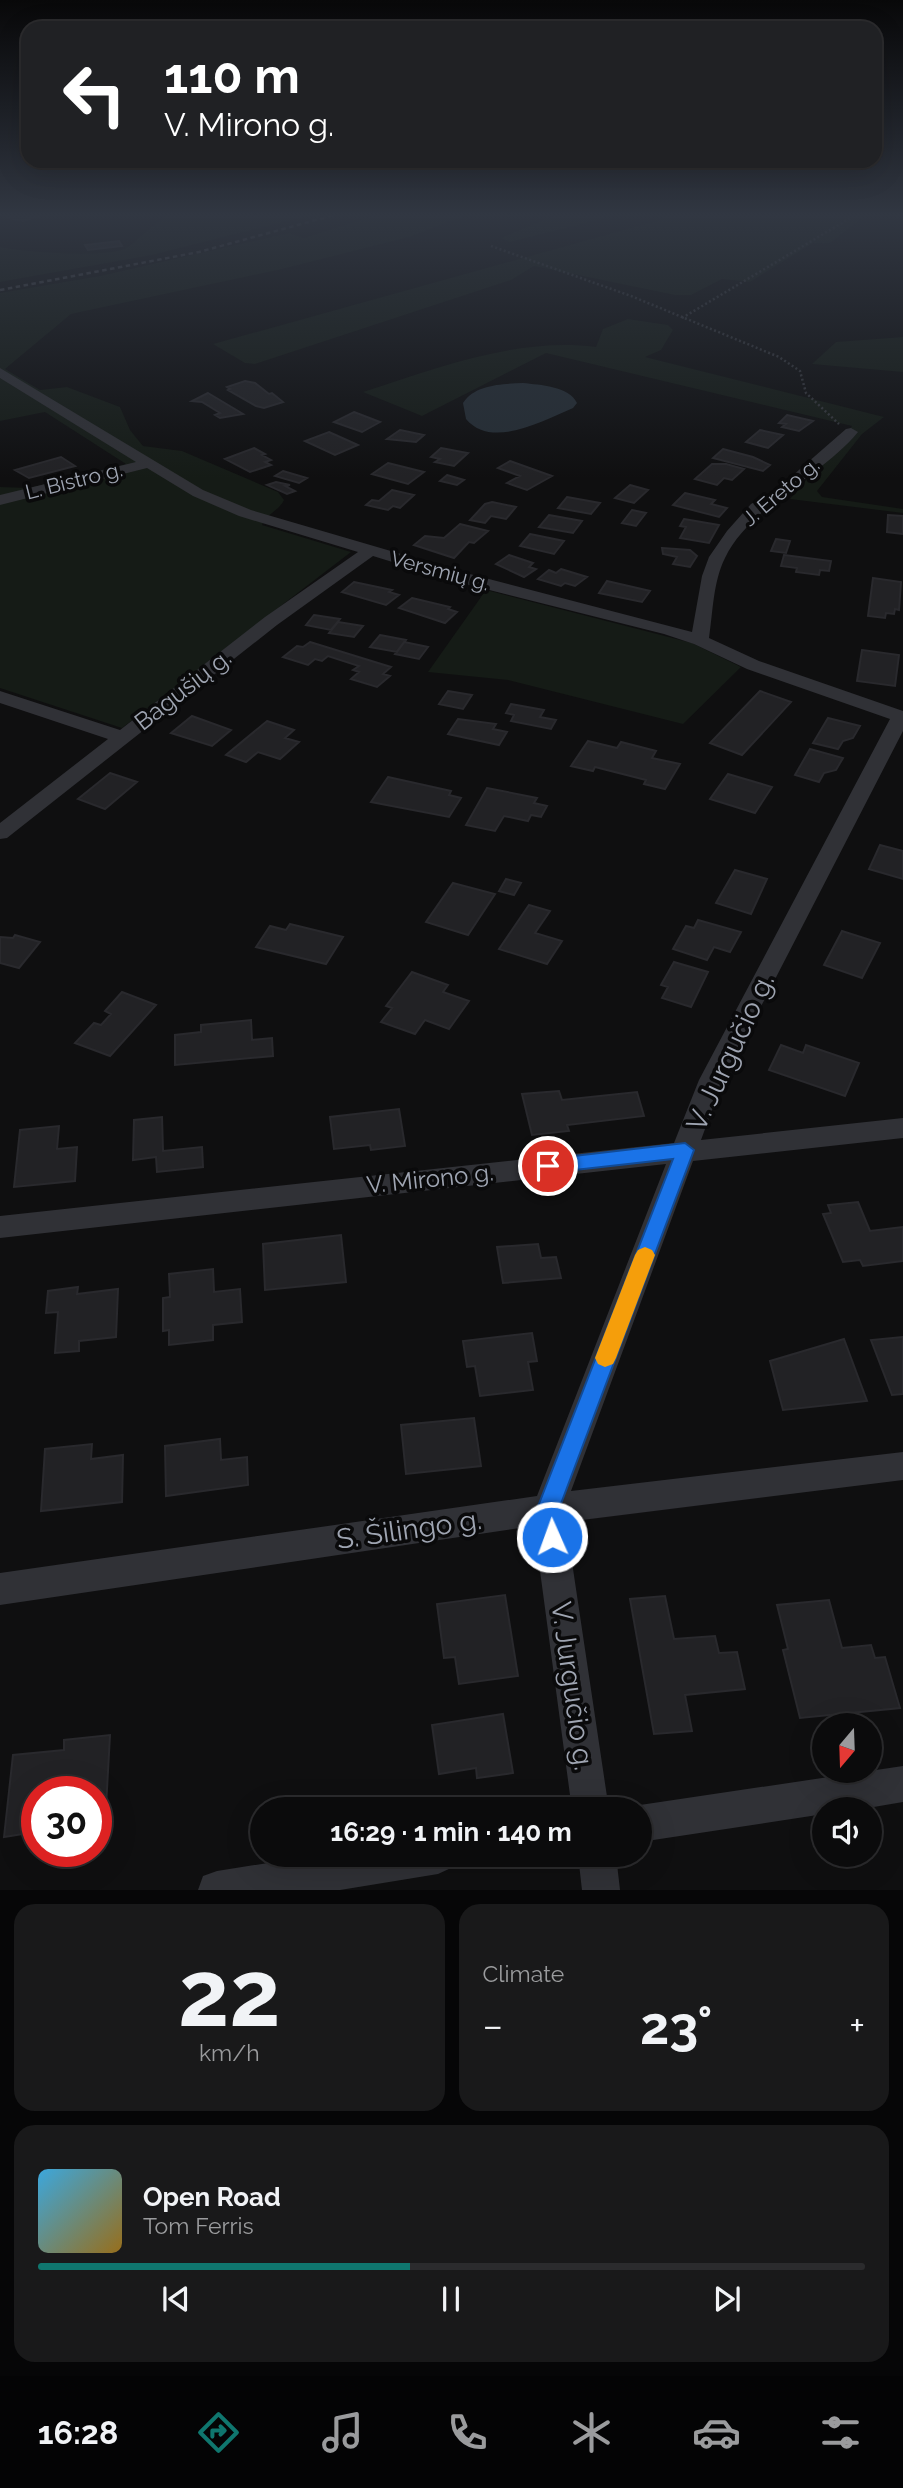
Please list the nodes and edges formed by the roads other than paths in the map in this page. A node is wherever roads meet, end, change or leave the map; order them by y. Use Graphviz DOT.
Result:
graph roads {
  1 [pos="0,372"];
  2 [pos="851,432"];
  3 [pos="149,463"];
  4 [pos="0,500"];
  5 [pos="370,551"];
  6 [pos="701,640"];
  7 [pos="0,697"];
  8 [pos="902,717"];
  9 [pos="123,737"];
  10 [pos="0,833"];
  11 [pos="903,1128"];
  12 [pos="685,1150"];
  13 [pos="0,1227"];
  14 [pos="903,1466"];
  15 [pos="548,1509"];
  16 [pos="0,1589"];
  17 [pos="903,1784"];
  18 [pos="589,1797"];
  19 [pos="652,1822"];
  20 [pos="360,1867"];
  21 [pos="598,1867"];
  22 [pos="217,1889"];
  23 [pos="601,1889"];
  1 -- 3 [label="street, Versmių g."];
  2 -- 6 [label="street, J. Ereto g."];
  3 -- 4 [label="street, L. Bistro g."];
  3 -- 5 [label="street, Versmių g."];
  5 -- 6 [label="street, Versmių g."];
  5 -- 9 [label="street, Bagušių g."];
  6 -- 8 [label="street, Versmių g."];
  7 -- 9 [label="street"];
  8 -- 12 [label="street, V. Jurgučio g."];
  9 -- 10 [label="street, Bagušių g."];
  11 -- 12 [label="street, V. Mirono g."];
  12 -- 13 [label="street, V. Mirono g."];
  12 -- 15 [label="street, V. Jurgučio g."];
  14 -- 15 [label="street, S. Šilingo g."];
  15 -- 16 [label="street, S. Šilingo g."];
  15 -- 18 [label="street, V. Jurgučio g."];
  17 -- 19 [label="street"];
  20 -- 22 [label="street"];
  21 -- 23 [label="street"];
}
